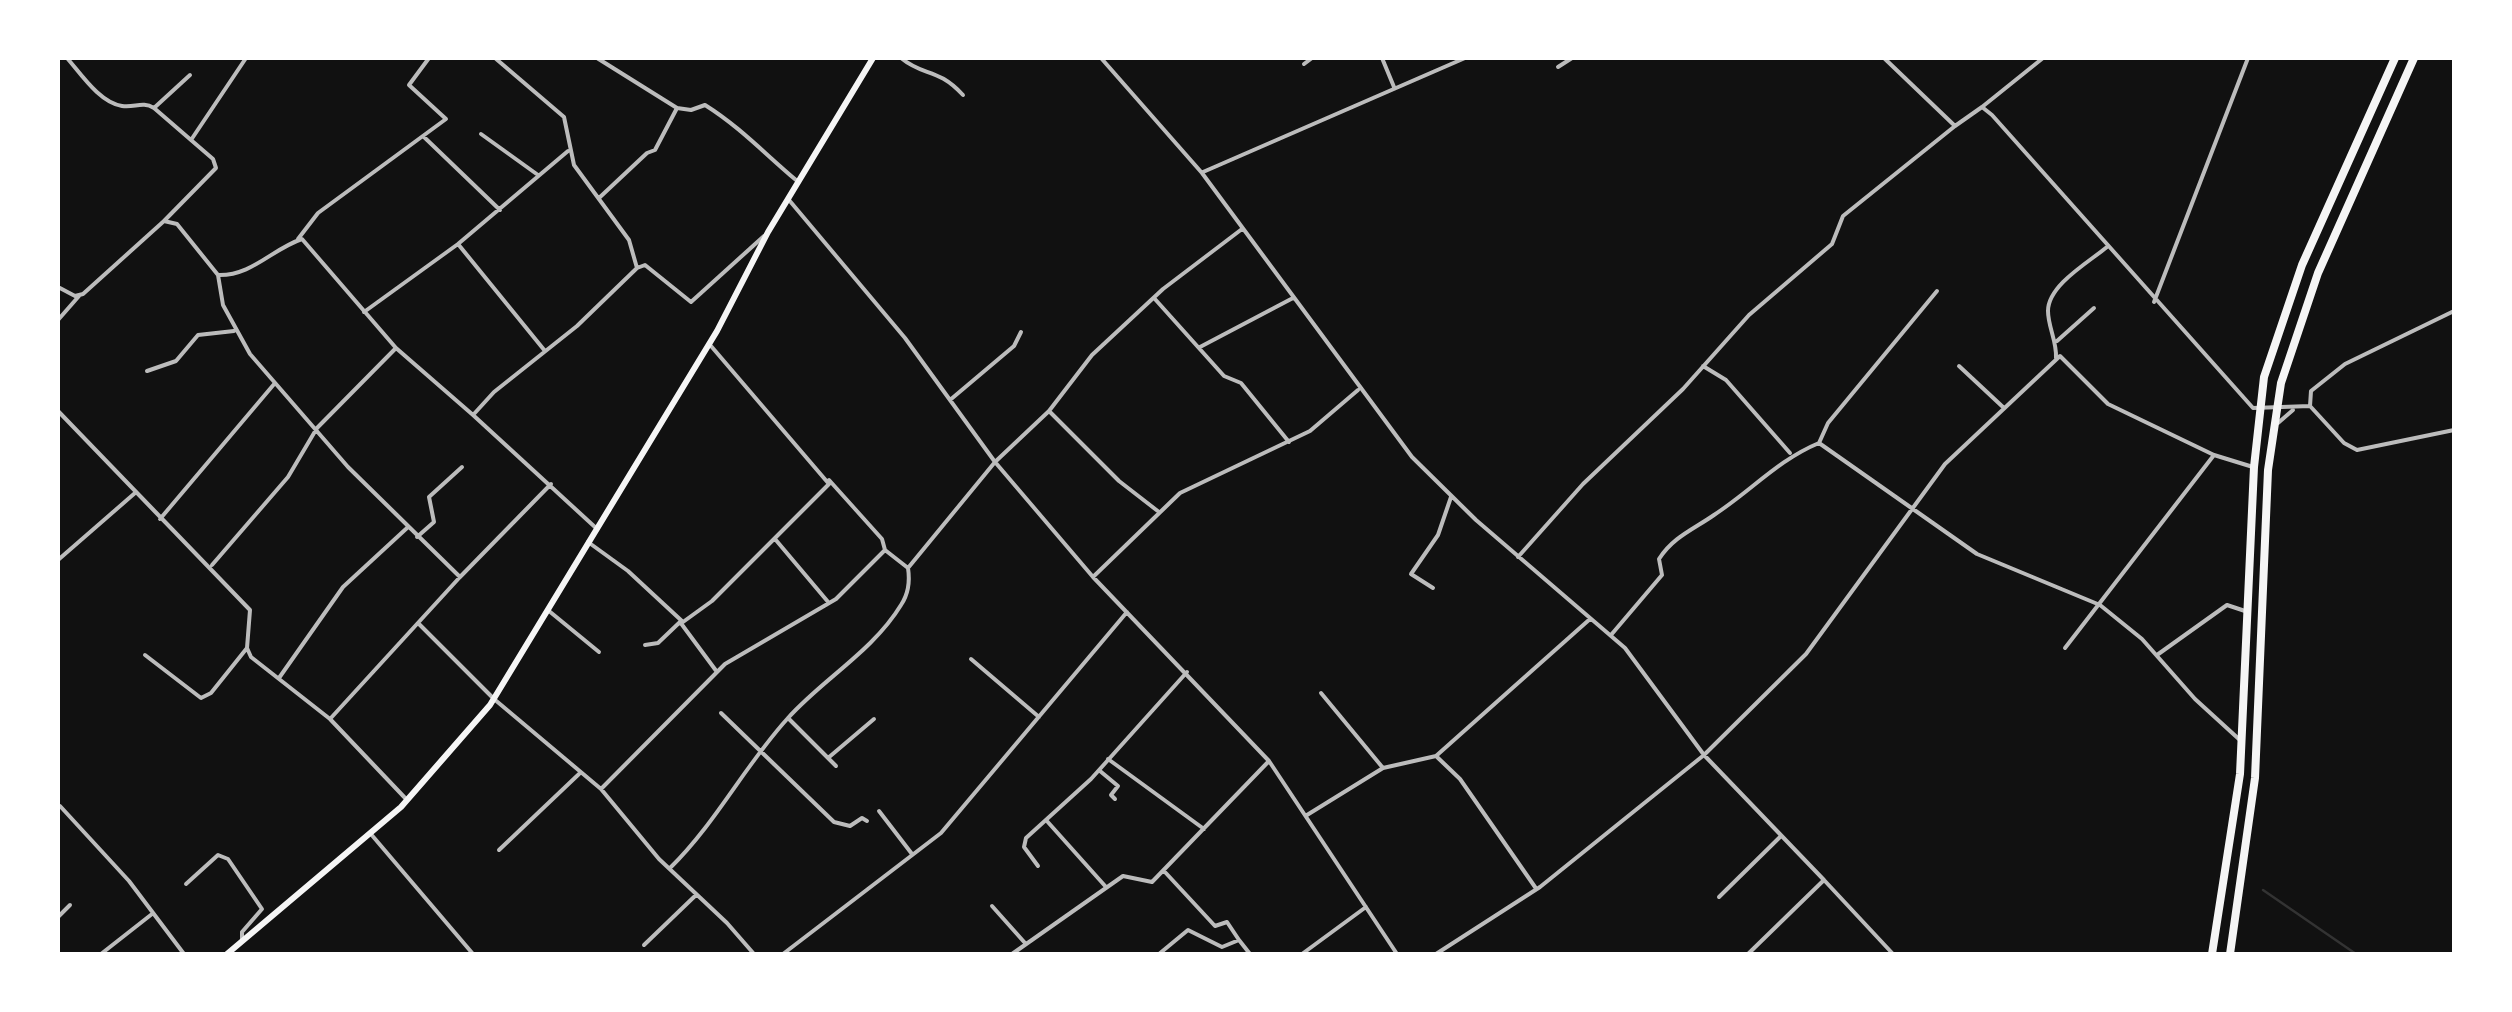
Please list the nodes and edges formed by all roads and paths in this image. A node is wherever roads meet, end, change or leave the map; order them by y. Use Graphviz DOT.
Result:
graph roads {
  1 [pos="68,58"];
  2 [pos="246,58"];
  3 [pos="429,58"];
  4 [pos="495,58"];
  5 [pos="597,58"];
  6 [pos="872,58"];
  7 [pos="902,58"];
  8 [pos="1100,58"];
  9 [pos="1312,58"];
  10 [pos="1382,58"];
  11 [pos="1465,58"];
  12 [pos="1572,58"];
  13 [pos="1886,58"];
  14 [pos="2043,58"];
  15 [pos="2248,58"];
  16 [pos="2395,58"];
  17 [pos="2414,58"];
  18 [pos="1304,64"];
  19 [pos="1558,67"];
  20 [pos="190,75"];
  21 [pos="1394,88"];
  22 [pos="963,95"];
  23 [pos="1982,107"];
  24 [pos="154,108"];
  25 [pos="676,108"];
  26 [pos="1955,126"];
  27 [pos="481,134"];
  28 [pos="423,136"];
  29 [pos="191,140"];
  30 [pos="568,151"];
  31 [pos="1202,173"];
  32 [pos="538,175"];
  33 [pos="800,183"];
  34 [pos="599,198"];
  35 [pos="789,200"];
  36 [pos="500,210"];
  37 [pos="164,221"];
  38 [pos="1242,228"];
  39 [pos="768,232"];
  40 [pos="298,239"];
  41 [pos="458,244"];
  42 [pos="2107,247"];
  43 [pos="637,268"];
  44 [pos="218,275"];
  45 [pos="58,287"];
  46 [pos="1937,291"];
  47 [pos="79,296"];
  48 [pos="1154,298"];
  49 [pos="1293,298"];
  50 [pos="2154,302"];
  51 [pos="2094,308"];
  52 [pos="2454,311"];
  53 [pos="364,312"];
  54 [pos="58,320"];
  55 [pos="234,331"];
  56 [pos="1021,332"];
  57 [pos="2057,341"];
  58 [pos="710,344"];
  59 [pos="1199,347"];
  60 [pos="396,348"];
  61 [pos="545,351"];
  62 [pos="2056,358"];
  63 [pos="1703,366"];
  64 [pos="1959,366"];
  65 [pos="148,371"];
  66 [pos="275,383"];
  67 [pos="1358,390"];
  68 [pos="950,400"];
  69 [pos="2310,406"];
  70 [pos="2277,407"];
  71 [pos="2004,408"];
  72 [pos="2260,408"];
  73 [pos="2293,410"];
  74 [pos="58,411"];
  75 [pos="1049,411"];
  76 [pos="473,415"];
  77 [pos="2275,426"];
  78 [pos="317,428"];
  79 [pos="2454,430"];
  80 [pos="1289,442"];
  81 [pos="1819,443"];
  82 [pos="1790,454"];
  83 [pos="2214,455"];
  84 [pos="995,462"];
  85 [pos="462,467"];
  86 [pos="2254,467"];
  87 [pos="829,480"];
  88 [pos="552,483"];
  89 [pos="135,493"];
  90 [pos="1452,496"];
  91 [pos="1908,510"];
  92 [pos="1159,512"];
  93 [pos="160,519"];
  94 [pos="408,528"];
  95 [pos="596,528"];
  96 [pos="418,537"];
  97 [pos="775,539"];
  98 [pos="588,542"];
  99 [pos="885,550"];
  100 [pos="1518,557"];
  101 [pos="58,560"];
  102 [pos="211,566"];
  103 [pos="908,568"];
  104 [pos="460,577"];
  105 [pos="1093,578"];
  106 [pos="1434,588"];
  107 [pos="829,603"];
  108 [pos="2100,605"];
  109 [pos="549,611"];
  110 [pos="1127,612"];
  111 [pos="2248,614"];
  112 [pos="1590,619"];
  113 [pos="680,622"];
  114 [pos="419,624"];
  115 [pos="1611,635"];
  116 [pos="645,644"];
  117 [pos="247,648"];
  118 [pos="2066,648"];
  119 [pos="599,652"];
  120 [pos="145,655"];
  121 [pos="2158,655"];
  122 [pos="971,659"];
  123 [pos="717,672"];
  124 [pos="1187,672"];
  125 [pos="279,678"];
  126 [pos="1320,694"];
  127 [pos="494,699"];
  128 [pos="721,713"];
  129 [pos="1039,717"];
  130 [pos="788,718"];
  131 [pos="330,719"];
  132 [pos="874,719"];
  133 [pos="2240,741"];
  134 [pos="1704,754"];
  135 [pos="761,756"];
  136 [pos="1436,756"];
  137 [pos="828,758"];
  138 [pos="1108,758"];
  139 [pos="1269,761"];
  140 [pos="836,766"];
  141 [pos="1383,768"];
  142 [pos="1099,770"];
  143 [pos="580,773"];
  144 [pos="600,789"];
  145 [pos="1115,799"];
  146 [pos="407,800"];
  147 [pos="60,806"];
  148 [pos="879,811"];
  149 [pos="1306,815"];
  150 [pos="1046,820"];
  151 [pos="867,821"];
  152 [pos="1204,829"];
  153 [pos="370,834"];
  154 [pos="1780,837"];
  155 [pos="500,850"];
  156 [pos="912,854"];
  157 [pos="1038,866"];
  158 [pos="669,869"];
  159 [pos="1164,871"];
  160 [pos="2225,875"];
  161 [pos="2242,877"];
  162 [pos="1824,880"];
  163 [pos="186,884"];
  164 [pos="1106,888"];
  165 [pos="1536,889"];
  166 [pos="696,895"];
  167 [pos="1720,897"];
  168 [pos="70,905"];
  169 [pos="992,906"];
  170 [pos="1366,907"];
  171 [pos="2220,908"];
  172 [pos="2237,910"];
  173 [pos="152,914"];
  174 [pos="58,917"];
  175 [pos="1239,940"];
  176 [pos="242,942"];
  177 [pos="1024,943"];
  178 [pos="644,946"];
  179 [pos="101,954"];
  180 [pos="184,954"];
  181 [pos="227,954"];
  182 [pos="473,954"];
  183 [pos="754,954"];
  184 [pos="783,954"];
  185 [pos="1012,954"];
  186 [pos="1159,954"];
  187 [pos="1250,954"];
  188 [pos="1302,954"];
  189 [pos="1397,954"];
  190 [pos="1436,954"];
  191 [pos="1748,954"];
  192 [pos="1893,954"];
  193 [pos="2212,954"];
  194 [pos="2230,954"];
  1 -- 24 [label="street"];
  2 -- 29 [label="street"];
  3 -- 28 [label="street"];
  4 -- 30 [label="street"];
  5 -- 25 [label="street"];
  6 -- 33 [label="main road"];
  7 -- 22 [label="street"];
  8 -- 31 [label="street"];
  9 -- 18 [label="street"];
  10 -- 21 [label="street"];
  11 -- 21 [label="street"];
  12 -- 19 [label="street"];
  13 -- 26 [label="street"];
  14 -- 23 [label="street"];
  15 -- 50 [label="street"];
  16 -- 72 [label="highway"];
  17 -- 70 [label="highway"];
  20 -- 24 [label="street"];
  21 -- 31 [label="street"];
  23 -- 26 [label="street"];
  23 -- 42 [label="street"];
  24 -- 29 [label="street"];
  25 -- 33 [label="street"];
  25 -- 34 [label="street"];
  26 -- 63 [label="street"];
  27 -- 32 [label="street"];
  28 -- 36 [label="street"];
  28 -- 40 [label="street"];
  29 -- 37 [label="street"];
  30 -- 32 [label="street"];
  30 -- 34 [label="street"];
  31 -- 38 [label="street"];
  32 -- 36 [label="street"];
  33 -- 35 [label="main road"];
  34 -- 43 [label="street"];
  35 -- 39 [label="main road"];
  35 -- 68 [label="street"];
  36 -- 41 [label="street"];
  37 -- 44 [label="street"];
  37 -- 47 [label="street"];
  38 -- 48 [label="street"];
  38 -- 49 [label="street"];
  39 -- 43 [label="street"];
  39 -- 58 [label="main road"];
  40 -- 44 [label="street"];
  40 -- 53 [label="street"];
  41 -- 53 [label="street"];
  41 -- 61 [label="street"];
  42 -- 50 [label="street"];
  42 -- 57 [label="street"];
  43 -- 61 [label="street"];
  44 -- 55 [label="street"];
  45 -- 47 [label="street"];
  46 -- 81 [label="street"];
  47 -- 54 [label="street"];
  48 -- 59 [label="street"];
  48 -- 75 [label="street"];
  49 -- 59 [label="street"];
  49 -- 67 [label="street"];
  50 -- 72 [label="street"];
  51 -- 57 [label="street"];
  52 -- 69 [label="street"];
  53 -- 60 [label="street"];
  55 -- 65 [label="street"];
  55 -- 66 [label="street"];
  56 -- 68 [label="street"];
  57 -- 62 [label="street"];
  58 -- 87 [label="street"];
  58 -- 95 [label="main road"];
  59 -- 80 [label="street"];
  60 -- 76 [label="street"];
  60 -- 78 [label="street"];
  61 -- 76 [label="street"];
  62 -- 71 [label="street"];
  62 -- 83 [label="street"];
  63 -- 82 [label="street"];
  63 -- 100 [label="street"];
  64 -- 71 [label="street"];
  66 -- 78 [label="street"];
  66 -- 93 [label="street"];
  67 -- 80 [label="street"];
  67 -- 90 [label="street"];
  68 -- 84 [label="street"];
  69 -- 73 [label="street"];
  69 -- 79 [label="street"];
  70 -- 72 [label="street"];
  70 -- 73 [label="street"];
  70 -- 77 [label="highway"];
  71 -- 91 [label="street"];
  72 -- 86 [label="highway"];
  73 -- 77 [label="street"];
  74 -- 89 [label="street"];
  75 -- 84 [label="street"];
  75 -- 92 [label="street"];
  76 -- 88 [label="street"];
  77 -- 161 [label="highway"];
  78 -- 94 [label="street"];
  78 -- 102 [label="street"];
  80 -- 92 [label="street"];
  81 -- 82 [label="street"];
  81 -- 91 [label="street"];
  82 -- 115 [label="street"];
  83 -- 86 [label="street"];
  83 -- 108 [label="street"];
  84 -- 103 [label="street"];
  84 -- 105 [label="street"];
  85 -- 96 [label="street"];
  86 -- 111 [label="highway"];
  87 -- 97 [label="street"];
  87 -- 99 [label="street"];
  88 -- 95 [label="street"];
  88 -- 104 [label="street"];
  89 -- 93 [label="street"];
  89 -- 101 [label="street"];
  90 -- 100 [label="street"];
  90 -- 106 [label="street"];
  91 -- 108 [label="street"];
  91 -- 134 [label="street"];
  92 -- 105 [label="street"];
  93 -- 102 [label="street"];
  94 -- 96 [label="street"];
  94 -- 125 [label="street"];
  95 -- 98 [label="main road"];
  96 -- 104 [label="street"];
  97 -- 107 [label="street"];
  97 -- 113 [label="street"];
  98 -- 109 [label="main road"];
  98 -- 113 [label="street"];
  99 -- 103 [label="street"];
  99 -- 107 [label="street"];
  100 -- 112 [label="street"];
  102 -- 117 [label="street"];
  103 -- 130 [label="street"];
  104 -- 114 [label="street"];
  105 -- 110 [label="street"];
  107 -- 123 [label="street"];
  108 -- 118 [label="street"];
  108 -- 121 [label="street"];
  109 -- 119 [label="street"];
  109 -- 127 [label="main road"];
  110 -- 124 [label="street"];
  110 -- 129 [label="street"];
  111 -- 121 [label="street"];
  111 -- 133 [label="highway"];
  112 -- 115 [label="street"];
  112 -- 136 [label="street"];
  113 -- 116 [label="street"];
  113 -- 123 [label="street"];
  114 -- 127 [label="street"];
  114 -- 131 [label="street"];
  115 -- 134 [label="street"];
  117 -- 120 [label="street"];
  117 -- 125 [label="street"];
  121 -- 133 [label="street"];
  122 -- 129 [label="street"];
  123 -- 144 [label="street"];
  124 -- 138 [label="street"];
  124 -- 139 [label="street"];
  125 -- 131 [label="street"];
  126 -- 141 [label="street"];
  127 -- 143 [label="street"];
  127 -- 146 [label="main road"];
  128 -- 135 [label="street"];
  129 -- 156 [label="street"];
  130 -- 135 [label="street"];
  130 -- 137 [label="street"];
  131 -- 146 [label="street"];
  132 -- 137 [label="street"];
  133 -- 160 [label="highway"];
  134 -- 154 [label="street"];
  134 -- 165 [label="street"];
  135 -- 151 [label="street"];
  135 -- 158 [label="street"];
  136 -- 141 [label="street"];
  136 -- 165 [label="street"];
  137 -- 140 [label="street"];
  138 -- 142 [label="street"];
  138 -- 152 [label="street"];
  139 -- 149 [label="street"];
  139 -- 152 [label="street"];
  141 -- 149 [label="street"];
  142 -- 145 [label="street"];
  142 -- 150 [label="street"];
  143 -- 144 [label="street"];
  143 -- 155 [label="street"];
  144 -- 158 [label="street"];
  146 -- 153 [label="main road"];
  147 -- 173 [label="street"];
  148 -- 156 [label="street"];
  149 -- 170 [label="street"];
  150 -- 157 [label="street"];
  150 -- 164 [label="street"];
  152 -- 159 [label="street"];
  153 -- 176 [label="main road"];
  153 -- 182 [label="street"];
  154 -- 162 [label="street"];
  154 -- 167 [label="street"];
  156 -- 184 [label="street"];
  158 -- 166 [label="street"];
  159 -- 164 [label="street"];
  159 -- 175 [label="street"];
  160 -- 161 [label="highway"];
  160 -- 171 [label="highway"];
  161 -- 172 [label="highway"];
  162 -- 191 [label="street"];
  162 -- 192 [label="street"];
  163 -- 176 [label="street"];
  164 -- 177 [label="street"];
  165 -- 190 [label="street"];
  166 -- 178 [label="street"];
  166 -- 183 [label="street"];
  168 -- 174 [label="street"];
  169 -- 177 [label="street"];
  170 -- 188 [label="street"];
  170 -- 189 [label="street"];
  171 -- 172 [label="highway"];
  171 -- 193 [label="highway"];
  172 -- 194 [label="highway"];
  173 -- 179 [label="street"];
  173 -- 180 [label="street"];
  175 -- 186 [label="street"];
  175 -- 187 [label="street"];
  176 -- 181 [label="main road"];
  177 -- 185 [label="street"];
}
